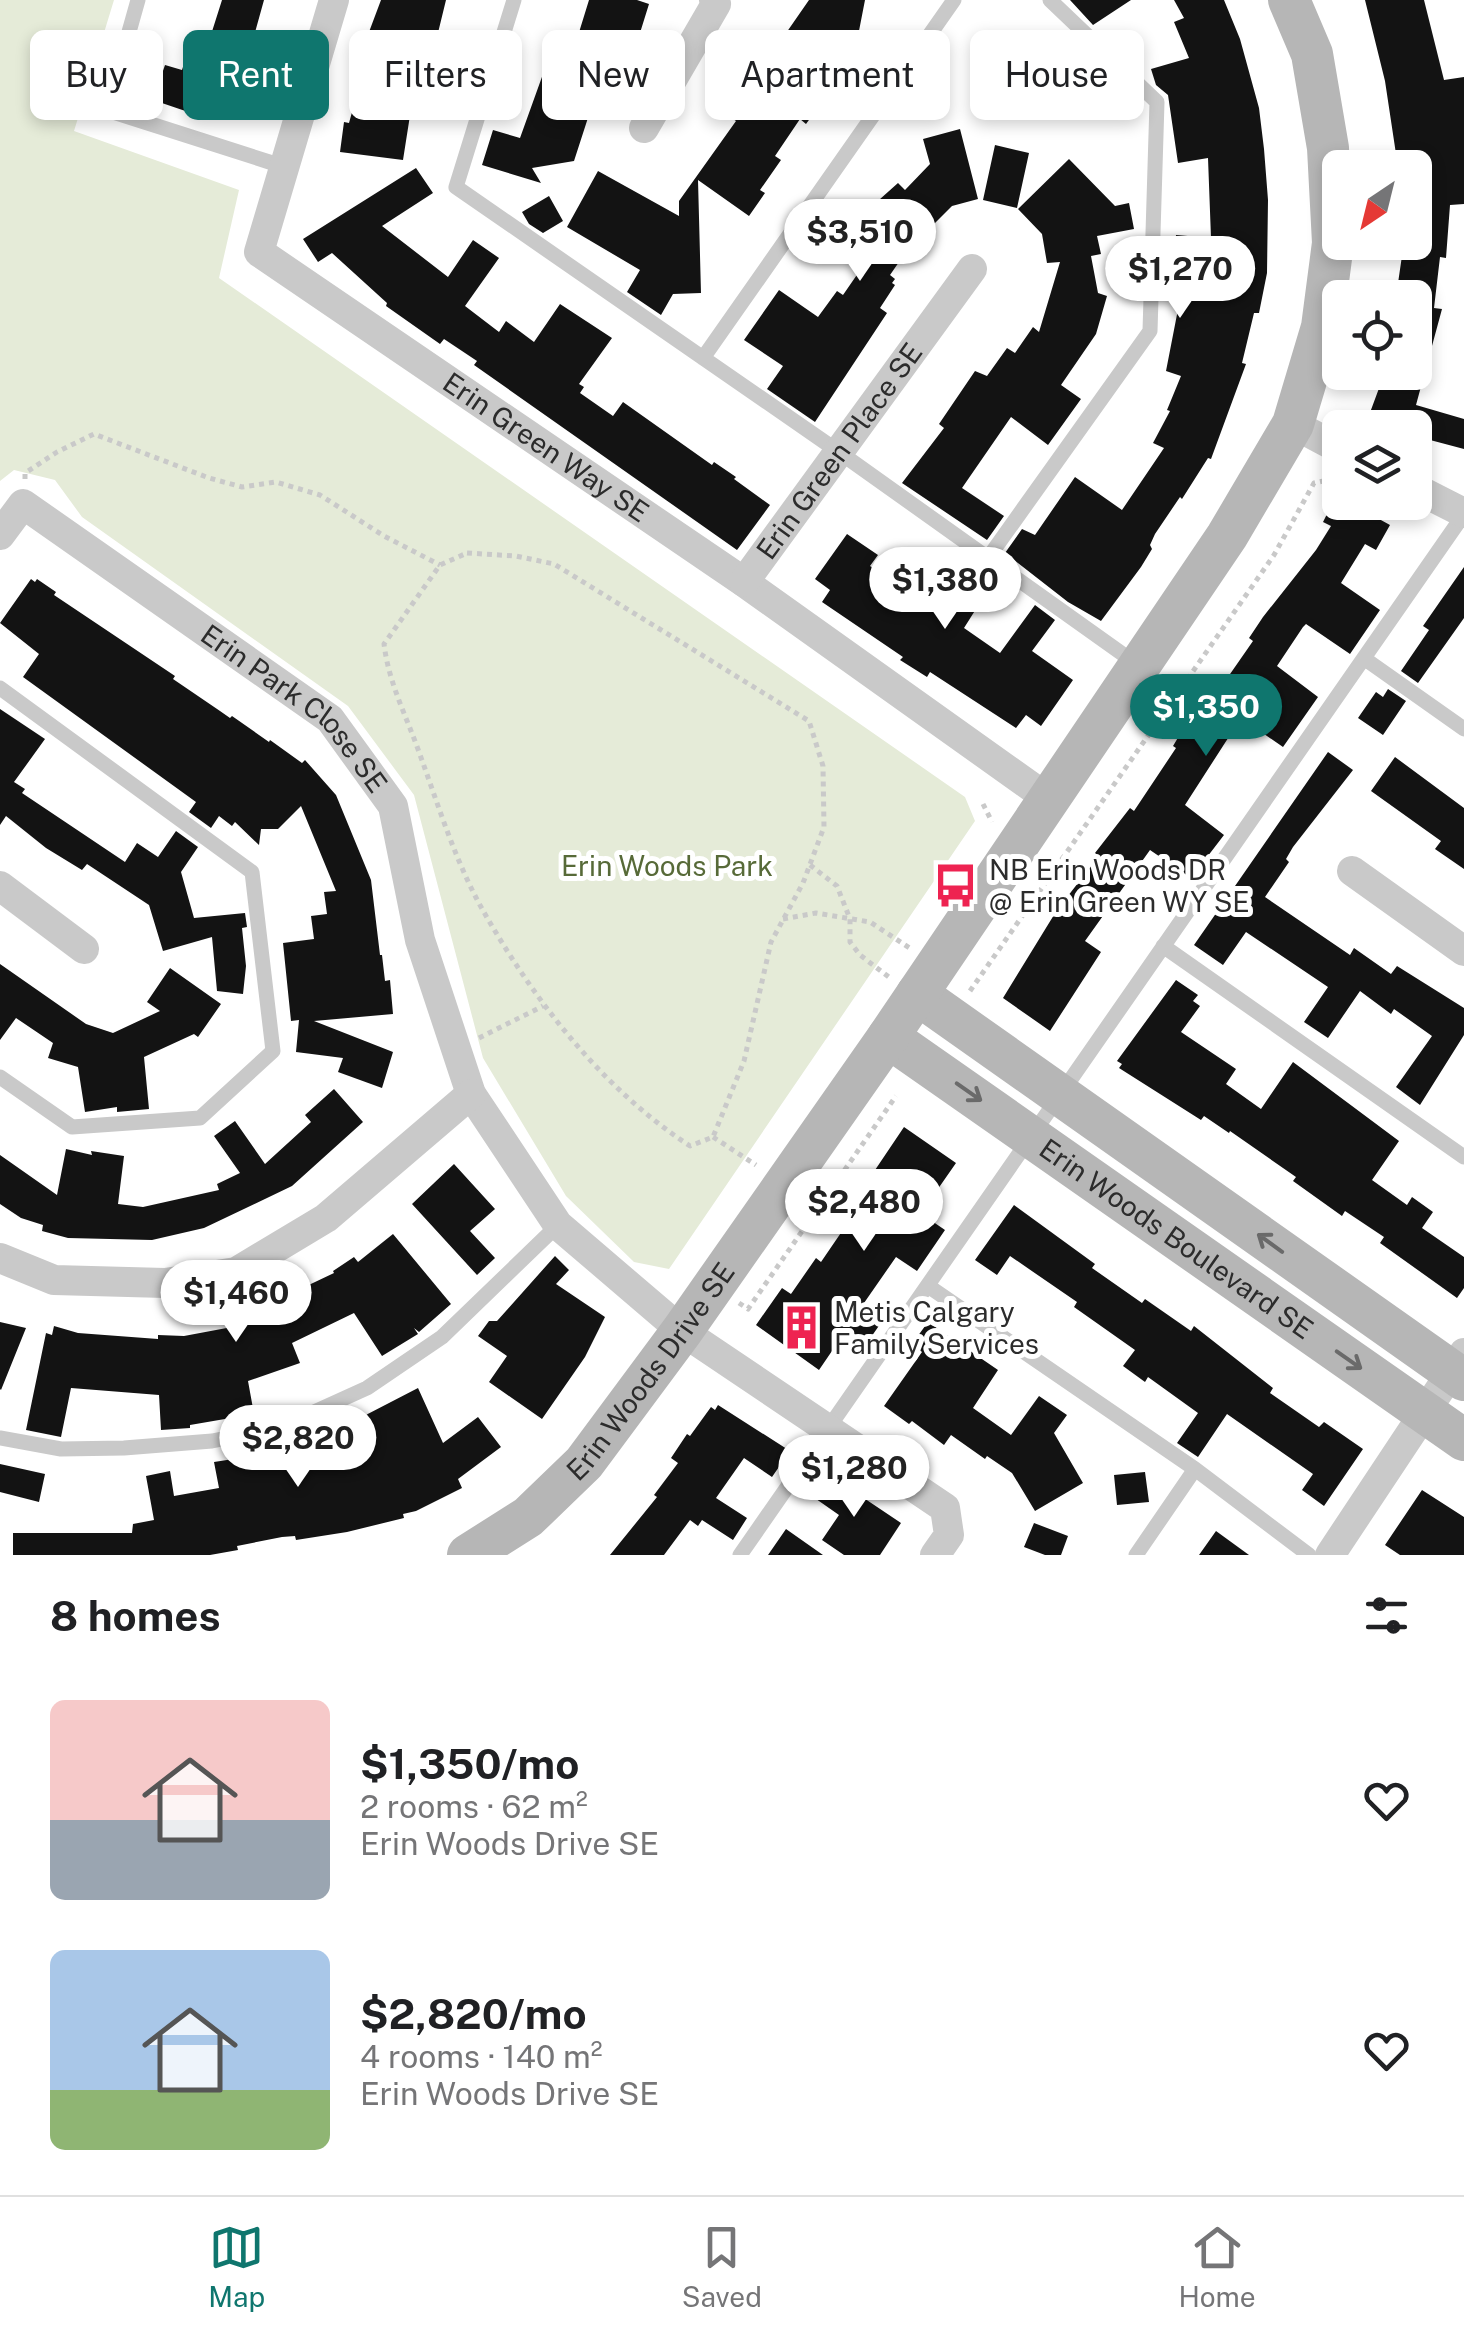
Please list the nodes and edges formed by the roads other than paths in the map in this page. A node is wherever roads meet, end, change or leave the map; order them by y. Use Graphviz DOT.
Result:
graph roads {
  1 [pos="138,0"];
  2 [pos="334,0"];
  3 [pos="514,0"];
  4 [pos="714,0"];
  5 [pos="954,0"];
  6 [pos="1050,0"];
  7 [pos="1288,0"];
  8 [pos="644,128"];
  9 [pos="285,167"];
  10 [pos="972,269"];
  11 [pos="703,358"];
  12 [pos="1293,424"];
  13 [pos="1322,439"];
  14 [pos="839,452"];
  15 [pos="1432,497"];
  16 [pos="1464,514"];
  17 [pos="0,535"];
  18 [pos="988,558"];
  19 [pos="744,582"];
  20 [pos="1365,659"];
  21 [pos="1138,665"];
  22 [pos="0,688"];
  23 [pos="1464,728"];
  24 [pos="1047,798"];
  25 [pos="1352,871"];
  26 [pos="0,886"];
  27 [pos="1163,946"];
  28 [pos="84,949"];
  29 [pos="1464,951"];
  30 [pos="917,974"];
  31 [pos="888,1037"];
  32 [pos="0,1077"];
  33 [pos="472,1094"];
  34 [pos="1062,1094"];
  35 [pos="1032,1137"];
  36 [pos="1464,1156"];
  37 [pos="558,1225"];
  38 [pos="0,1258"];
  39 [pos="928,1286"];
  40 [pos="682,1331"];
  41 [pos="1460,1369"];
  42 [pos="1422,1412"];
  43 [pos="830,1428"];
  44 [pos="0,1438"];
  45 [pos="1464,1440"];
  46 [pos="1194,1469"];
  47 [pos="468,1555"];
  48 [pos="740,1555"];
  49 [pos="935,1555"];
  50 [pos="1136,1555"];
  51 [pos="1309,1555"];
  52 [pos="1330,1555"];
  1 -- 9 [label="lane"];
  2 -- 9 [label="street, Erin Green Way SE"];
  3 -- 11 [label="lane"];
  4 -- 8 [label="street"];
  5 -- 11 [label="lane"];
  6 -- 18 [label="lane"];
  7 -- 12 [label="street, Erin Woods Drive SE"];
  9 -- 19 [label="street, Erin Green Way SE"];
  10 -- 14 [label="street, Erin Green Place SE"];
  11 -- 14 [label="lane"];
  12 -- 13 [label="street"];
  12 -- 21 [label="street, Erin Woods Drive SE"];
  14 -- 18 [label="lane"];
  14 -- 19 [label="street, Erin Green Place SE"];
  15 -- 16 [label="street"];
  16 -- 20 [label="lane"];
  17 -- 33 [label="street, Erin Park Close SE"];
  18 -- 21 [label="lane"];
  19 -- 24 [label="street, Erin Green Way SE"];
  20 -- 23 [label="lane"];
  20 -- 27 [label="lane"];
  21 -- 24 [label="street, Erin Woods Drive SE"];
  22 -- 32 [label="lane"];
  24 -- 30 [label="street, Erin Woods Drive SE"];
  25 -- 29 [label="street"];
  26 -- 28 [label="street"];
  27 -- 34 [label="lane"];
  27 -- 36 [label="lane"];
  30 -- 31 [label="street, Erin Woods Drive SE"];
  30 -- 34 [label="street, Erin Woods Boulevard SE"];
  31 -- 35 [label="street, Erin Woods Boulevard SE, one-way"];
  31 -- 40 [label="street, Erin Woods Drive SE"];
  33 -- 37 [label="street, Erin Park Close SE"];
  33 -- 38 [label="street"];
  34 -- 35 [label="lane"];
  41 -- 34 [label="street, Erin Woods Boulevard SE, one-way"];
  35 -- 39 [label="lane"];
  35 -- 42 [label="street, Erin Woods Boulevard SE, one-way"];
  37 -- 40 [label="street, Erin Park Close SE"];
  37 -- 44 [label="lane"];
  39 -- 43 [label="lane"];
  39 -- 46 [label="lane"];
  40 -- 43 [label="street, Erin Park Close SE"];
  40 -- 47 [label="street, Erin Woods Drive SE"];
  41 -- 42 [label="street"];
  42 -- 45 [label="street, Erin Woods Boulevard SE"];
  42 -- 52 [label="street"];
  43 -- 48 [label="lane"];
  43 -- 49 [label="street, Erin Park Close SE"];
  46 -- 50 [label="lane"];
  46 -- 51 [label="lane"];
}
